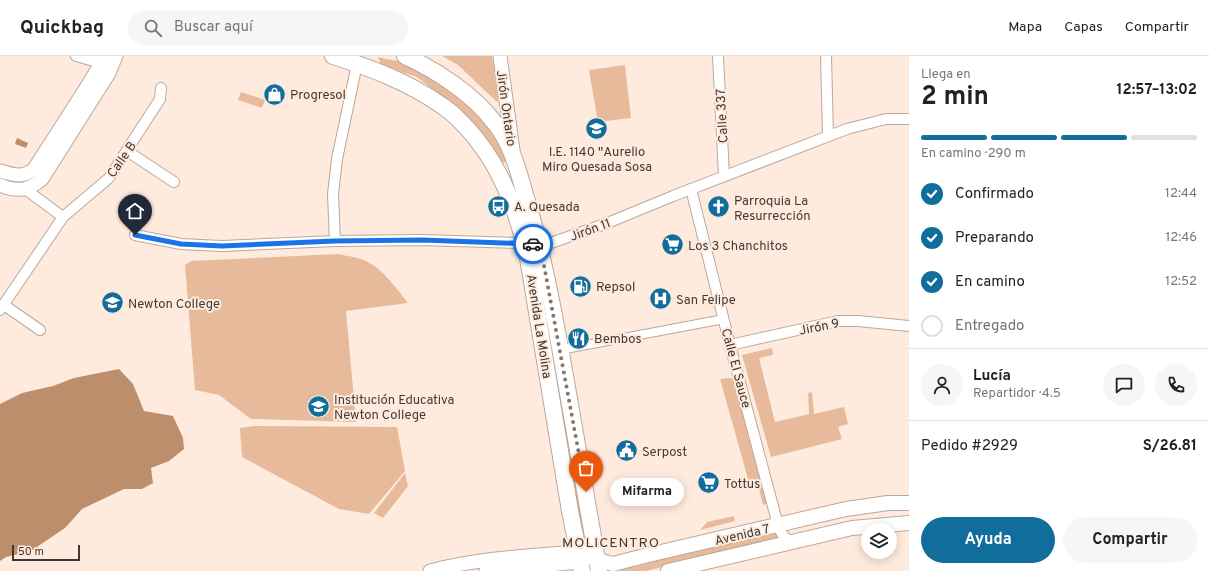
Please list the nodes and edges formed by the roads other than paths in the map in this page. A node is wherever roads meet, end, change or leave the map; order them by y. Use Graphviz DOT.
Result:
graph roads {
  1 [pos="76,56"];
  2 [pos="116,56"];
  3 [pos="332,56"];
  4 [pos="405,56"];
  5 [pos="500,56"];
  6 [pos="718,56"];
  7 [pos="826,56"];
  8 [pos="357,64"];
  9 [pos="103,65"];
  10 [pos="161,88"];
  11 [pos="909,120"];
  12 [pos="828,136"];
  13 [pos="127,151"];
  14 [pos="514,159"];
  15 [pos="0,171"];
  16 [pos="724,176"];
  17 [pos="174,182"];
  18 [pos="0,185"];
  19 [pos="25,189"];
  20 [pos="691,189"];
  21 [pos="63,217"];
  22 [pos="135,235"];
  23 [pos="335,241"];
  24 [pos="532,244"];
  25 [pos="2,308"];
  26 [pos="724,319"];
  27 [pos="909,326"];
  28 [pos="40,330"];
  29 [pos="730,345"];
  30 [pos="560,350"];
  31 [pos="909,502"];
  32 [pos="909,523"];
  33 [pos="778,525"];
  34 [pos="792,542"];
  35 [pos="588,565"];
  36 [pos="430,571"];
  37 [pos="486,571"];
  38 [pos="668,571"];
  1 -- 9 [label="street"];
  2 -- 9 [label="street"];
  3 -- 8 [label="main road, Avenida La Molina"];
  4 -- 14 [label="main road, Avenida La Molina"];
  5 -- 14 [label="street, Jirón Ontario"];
  6 -- 16 [label="street, Calle 337"];
  7 -- 12 [label="street"];
  8 -- 23 [label="street"];
  8 -- 24 [label="main road, Avenida La Molina"];
  9 -- 15 [label="street"];
  9 -- 19 [label="street"];
  10 -- 13 [label="street, Calle B"];
  11 -- 12 [label="street, Jirón 11"];
  12 -- 16 [label="street, Jirón 11"];
  13 -- 17 [label="street"];
  13 -- 21 [label="street, Calle B"];
  14 -- 24 [label="main road, Avenida La Molina"];
  16 -- 20 [label="street, Jirón 11"];
  18 -- 19 [label="street"];
  19 -- 21 [label="street"];
  20 -- 24 [label="street, Jirón 11"];
  20 -- 26 [label="street, Calle El Sauce"];
  21 -- 25 [label="street, Calle B"];
  22 -- 23 [label="street, Jirón 11"];
  23 -- 24 [label="street, Jirón 11"];
  24 -- 30 [label="main road, Avenida La Molina"];
  24 -- 35 [label="main road, Avenida La Molina"];
  25 -- 28 [label="street"];
  26 -- 29 [label="street, Calle El Sauce"];
  26 -- 30 [label="street"];
  27 -- 29 [label="street, Jirón 9"];
  29 -- 33 [label="street, Calle El Sauce"];
  30 -- 35 [label="main road, Avenida La Molina"];
  31 -- 33 [label="main road, Avenida 7"];
  32 -- 34 [label="main road, Avenida 7"];
  33 -- 34 [label="street, Calle El Sauce"];
  33 -- 35 [label="main road, Avenida 7"];
  34 -- 38 [label="main road, Avenida 7"];
  35 -- 36 [label="street"];
  35 -- 37 [label="street"];
}
